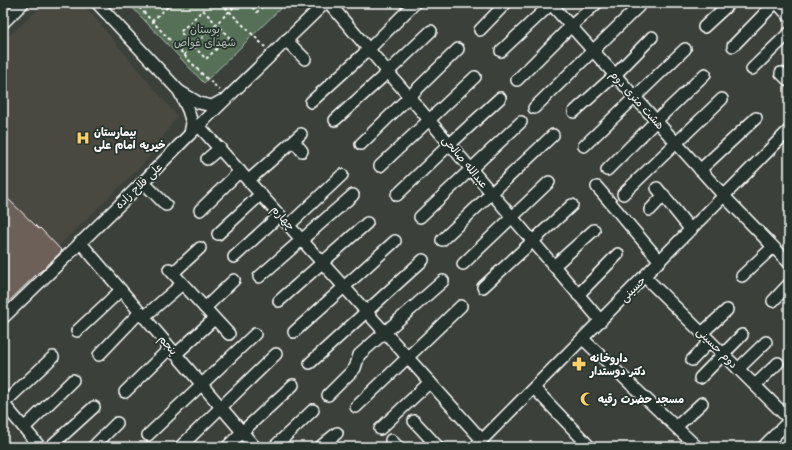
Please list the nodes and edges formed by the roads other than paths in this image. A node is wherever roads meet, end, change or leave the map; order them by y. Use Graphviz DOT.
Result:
graph roads {
  1 [pos="23,3"];
  2 [pos="97,3"];
  3 [pos="325,3"];
  4 [pos="329,3"];
  5 [pos="415,3"];
  6 [pos="506,3"];
  7 [pos="551,3"];
  8 [pos="597,3"];
  9 [pos="642,3"];
  10 [pos="730,3"];
  11 [pos="776,3"];
  12 [pos="789,16"];
  13 [pos="3,23"];
  14 [pos="571,26"];
  15 [pos="704,27"];
  16 [pos="480,30"];
  17 [pos="431,31"];
  18 [pos="789,33"];
  19 [pos="652,37"];
  20 [pos="286,40"];
  21 [pos="733,46"];
  22 [pos="369,49"];
  23 [pos="458,49"];
  24 [pos="685,49"];
  25 [pos="501,51"];
  26 [pos="593,51"];
  27 [pos="305,59"];
  28 [pos="752,69"];
  29 [pos="388,72"];
  30 [pos="781,72"];
  31 [pos="705,74"];
  32 [pos="615,75"];
  33 [pos="475,77"];
  34 [pos="517,80"];
  35 [pos="789,81"];
  36 [pos="179,91"];
  37 [pos="228,97"];
  38 [pos="410,97"];
  39 [pos="635,97"];
  40 [pos="500,98"];
  41 [pos="722,99"];
  42 [pos="311,102"];
  43 [pos="534,108"];
  44 [pos="574,112"];
  45 [pos="756,118"];
  46 [pos="335,120"];
  47 [pos="429,120"];
  48 [pos="656,121"];
  49 [pos="521,122"];
  50 [pos="199,126"];
  51 [pos="789,130"];
  52 [pos="190,134"];
  53 [pos="553,135"];
  54 [pos="675,142"];
  55 [pos="361,144"];
  56 [pos="450,144"];
  57 [pos="584,146"];
  58 [pos="220,148"];
  59 [pos="302,151"];
  60 [pos="207,159"];
  61 [pos="380,166"];
  62 [pos="471,169"];
  63 [pos="607,170"];
  64 [pos="700,170"];
  65 [pos="240,171"];
  66 [pos="342,175"];
  67 [pos="249,180"];
  68 [pos="143,182"];
  69 [pos="549,182"];
  70 [pos="597,187"];
  71 [pos="492,193"];
  72 [pos="261,194"];
  73 [pos="623,194"];
  74 [pos="353,195"];
  75 [pos="397,195"];
  76 [pos="724,196"];
  77 [pos="166,205"];
  78 [pos="572,205"];
  79 [pos="200,210"];
  80 [pos="650,210"];
  81 [pos="280,215"];
  82 [pos="420,217"];
  83 [pos="512,217"];
  84 [pos="367,223"];
  85 [pos="289,225"];
  86 [pos="594,230"];
  87 [pos="692,230"];
  88 [pos="218,234"];
  89 [pos="302,240"];
  90 [pos="442,240"];
  91 [pos="395,241"];
  92 [pos="533,241"];
  93 [pos="80,242"];
  94 [pos="773,247"];
  95 [pos="200,248"];
  96 [pos="618,254"];
  97 [pos="234,257"];
  98 [pos="423,260"];
  99 [pos="660,261"];
  100 [pos="323,262"];
  101 [pos="789,263"];
  102 [pos="463,264"];
  103 [pos="554,266"];
  104 [pos="742,276"];
  105 [pos="259,277"];
  106 [pos="645,277"];
  107 [pos="234,280"];
  108 [pos="443,281"];
  109 [pos="182,284"];
  110 [pos="789,284"];
  111 [pos="344,286"];
  112 [pos="483,287"];
  113 [pos="121,290"];
  114 [pos="578,294"];
  115 [pos="279,300"];
  116 [pos="773,302"];
  117 [pos="461,306"];
  118 [pos="204,308"];
  119 [pos="726,310"];
  120 [pos="367,311"];
  121 [pos="142,314"];
  122 [pos="3,318"];
  123 [pos="214,319"];
  124 [pos="601,321"];
  125 [pos="77,331"];
  126 [pos="294,332"];
  127 [pos="385,332"];
  128 [pos="228,334"];
  129 [pos="255,334"];
  130 [pos="742,335"];
  131 [pos="706,337"];
  132 [pos="583,339"];
  133 [pos="766,342"];
  134 [pos="173,351"];
  135 [pos="276,354"];
  136 [pos="723,354"];
  137 [pos="99,355"];
  138 [pos="53,357"];
  139 [pos="408,358"];
  140 [pos="692,360"];
  141 [pos="310,363"];
  142 [pos="778,363"];
  143 [pos="738,369"];
  144 [pos="700,378"];
  145 [pos="73,380"];
  146 [pos="430,382"];
  147 [pos="202,385"];
  148 [pos="293,385"];
  149 [pos="755,385"];
  150 [pos="534,388"];
  151 [pos="126,392"];
  152 [pos="328,395"];
  153 [pos="3,403"];
  154 [pos="702,403"];
  155 [pos="94,407"];
  156 [pos="356,407"];
  157 [pos="222,408"];
  158 [pos="313,410"];
  159 [pos="789,420"];
  160 [pos="414,421"];
  161 [pos="117,423"];
  162 [pos="676,427"];
  163 [pos="24,428"];
  164 [pos="380,430"];
  165 [pos="242,432"];
  166 [pos="337,433"];
  167 [pos="148,435"];
  168 [pos="478,443"];
  169 [pos="40,447"];
  170 [pos="50,447"];
  171 [pos="93,447"];
  172 [pos="180,447"];
  173 [pos="227,447"];
  174 [pos="255,447"];
  175 [pos="274,447"];
  176 [pos="320,447"];
  177 [pos="438,447"];
  178 [pos="590,447"];
  179 [pos="697,447"];
  180 [pos="763,447"];
  1 -- 13 [label="street"];
  2 -- 36 [label="street"];
  3 -- 20 [label="street, علی فلاح زاده"];
  4 -- 22 [label="street, عبدالله صالحی"];
  5 -- 22 [label="street"];
  6 -- 16 [label="street"];
  7 -- 14 [label="street, هشت متری دوم"];
  7 -- 25 [label="street"];
  8 -- 14 [label="street"];
  9 -- 26 [label="street"];
  10 -- 15 [label="street"];
  11 -- 12 [label="street"];
  11 -- 21 [label="street"];
  14 -- 26 [label="street, هشت متری دوم"];
  14 -- 34 [label="street"];
  17 -- 29 [label="street"];
  18 -- 28 [label="street"];
  19 -- 32 [label="street"];
  20 -- 27 [label="street"];
  20 -- 37 [label="street, علی فلاح زاده"];
  22 -- 29 [label="street, عبدالله صالحی"];
  22 -- 42 [label="street"];
  23 -- 38 [label="street"];
  24 -- 39 [label="street"];
  26 -- 32 [label="street, هشت متری دوم"];
  26 -- 43 [label="street"];
  29 -- 38 [label="street, عبدالله صالحی"];
  29 -- 46 [label="street"];
  30 -- 35 [label="street"];
  31 -- 48 [label="street"];
  32 -- 39 [label="street, هشت متری دوم"];
  32 -- 44 [label="street"];
  33 -- 47 [label="street"];
  36 -- 37 [label="street"];
  36 -- 52 [label="street"];
  37 -- 50 [label="street, علی فلاح زاده"];
  38 -- 47 [label="street, عبدالله صالحی"];
  38 -- 55 [label="street"];
  39 -- 48 [label="street, هشت متری دوم"];
  39 -- 57 [label="street"];
  40 -- 56 [label="street"];
  41 -- 54 [label="street"];
  45 -- 64 [label="street"];
  47 -- 56 [label="street, عبدالله صالحی"];
  47 -- 61 [label="street"];
  48 -- 54 [label="street, هشت متری دوم"];
  48 -- 63 [label="street"];
  49 -- 62 [label="street"];
  50 -- 52 [label="street, علی فلاح زاده"];
  50 -- 58 [label="street, چهارم"];
  51 -- 76 [label="street, حسینی"];
  52 -- 68 [label="street, علی فلاح زاده"];
  53 -- 71 [label="street"];
  54 -- 64 [label="street, هشت متری دوم"];
  54 -- 73 [label="street"];
  56 -- 62 [label="street, عبدالله صالحی"];
  56 -- 75 [label="street"];
  58 -- 60 [label="street"];
  58 -- 65 [label="street, چهارم"];
  59 -- 67 [label="street"];
  62 -- 71 [label="street, عبدالله صالحی"];
  62 -- 82 [label="street"];
  64 -- 76 [label="street, هشت متری دوم"];
  65 -- 67 [label="street, چهارم"];
  65 -- 79 [label="street"];
  66 -- 85 [label="street"];
  67 -- 72 [label="street, چهارم"];
  68 -- 77 [label="street"];
  68 -- 93 [label="street, علی فلاح زاده"];
  69 -- 83 [label="street"];
  70 -- 99 [label="street"];
  71 -- 83 [label="street, عبدالله صالحی"];
  71 -- 90 [label="street"];
  72 -- 81 [label="street, چهارم"];
  72 -- 88 [label="street"];
  74 -- 89 [label="street"];
  76 -- 87 [label="street, حسینی"];
  76 -- 94 [label="street, هشت متری دوم"];
  78 -- 92 [label="street"];
  80 -- 87 [label="street"];
  81 -- 85 [label="street, چهارم"];
  81 -- 97 [label="street"];
  83 -- 92 [label="street, عبدالله صالحی"];
  83 -- 102 [label="street"];
  84 -- 100 [label="street"];
  85 -- 89 [label="street, چهارم"];
  86 -- 103 [label="street"];
  87 -- 99 [label="street, حسینی"];
  89 -- 100 [label="street, چهارم"];
  89 -- 105 [label="street"];
  91 -- 111 [label="street"];
  92 -- 103 [label="street, عبدالله صالحی"];
  92 -- 112 [label="street"];
  93 -- 113 [label="street, پنجم"];
  93 -- 122 [label="street, علی فلاح زاده"];
  94 -- 101 [label="street, هشت متری دوم"];
  94 -- 104 [label="street"];
  95 -- 109 [label="street"];
  96 -- 114 [label="street"];
  98 -- 120 [label="street"];
  99 -- 106 [label="street, حسینی"];
  100 -- 111 [label="street, چهارم"];
  100 -- 115 [label="street"];
  103 -- 114 [label="street, عبدالله صالحی"];
  106 -- 124 [label="street, حسینی"];
  106 -- 131 [label="street, دوم حسینی"];
  107 -- 118 [label="street"];
  108 -- 127 [label="street"];
  109 -- 118 [label="street"];
  109 -- 121 [label="street"];
  110 -- 116 [label="street"];
  111 -- 120 [label="street, چهارم"];
  111 -- 126 [label="street"];
  113 -- 121 [label="street, پنجم"];
  113 -- 125 [label="street"];
  114 -- 124 [label="street, عبدالله صالحی"];
  117 -- 139 [label="street"];
  118 -- 123 [label="street"];
  119 -- 131 [label="street"];
  120 -- 127 [label="street, چهارم"];
  120 -- 141 [label="street"];
  121 -- 134 [label="street, پنجم"];
  121 -- 137 [label="street"];
  123 -- 128 [label="street"];
  123 -- 134 [label="street"];
  124 -- 132 [label="street, حسینی"];
  127 -- 139 [label="street, چهارم"];
  127 -- 152 [label="street"];
  129 -- 147 [label="street"];
  130 -- 136 [label="street"];
  131 -- 136 [label="street, دوم حسینی"];
  131 -- 140 [label="street"];
  132 -- 150 [label="street, حسینی"];
  132 -- 162 [label="street"];
  133 -- 143 [label="street"];
  134 -- 147 [label="street, پنجم"];
  134 -- 151 [label="street"];
  135 -- 157 [label="street"];
  136 -- 143 [label="street, دوم حسینی"];
  136 -- 144 [label="street"];
  138 -- 153 [label="street"];
  139 -- 146 [label="street, چهارم"];
  139 -- 156 [label="street"];
  142 -- 149 [label="street"];
  143 -- 149 [label="street, دوم حسینی"];
  145 -- 163 [label="street"];
  146 -- 164 [label="street"];
  146 -- 168 [label="street, چهارم"];
  147 -- 157 [label="street, پنجم"];
  147 -- 167 [label="street"];
  148 -- 165 [label="street"];
  149 -- 159 [label="street, دوم حسینی"];
  150 -- 168 [label="street, حسینی"];
  150 -- 178 [label="street"];
  153 -- 163 [label="street"];
  154 -- 162 [label="street"];
  155 -- 170 [label="street"];
  157 -- 165 [label="street, پنجم"];
  157 -- 172 [label="street"];
  158 -- 175 [label="street"];
  159 -- 180 [label="street"];
  160 -- 177 [label="street"];
  161 -- 171 [label="street"];
  162 -- 179 [label="street"];
  163 -- 169 [label="street"];
  165 -- 173 [label="street"];
  165 -- 174 [label="street, پنجم"];
  166 -- 176 [label="street"];
}
